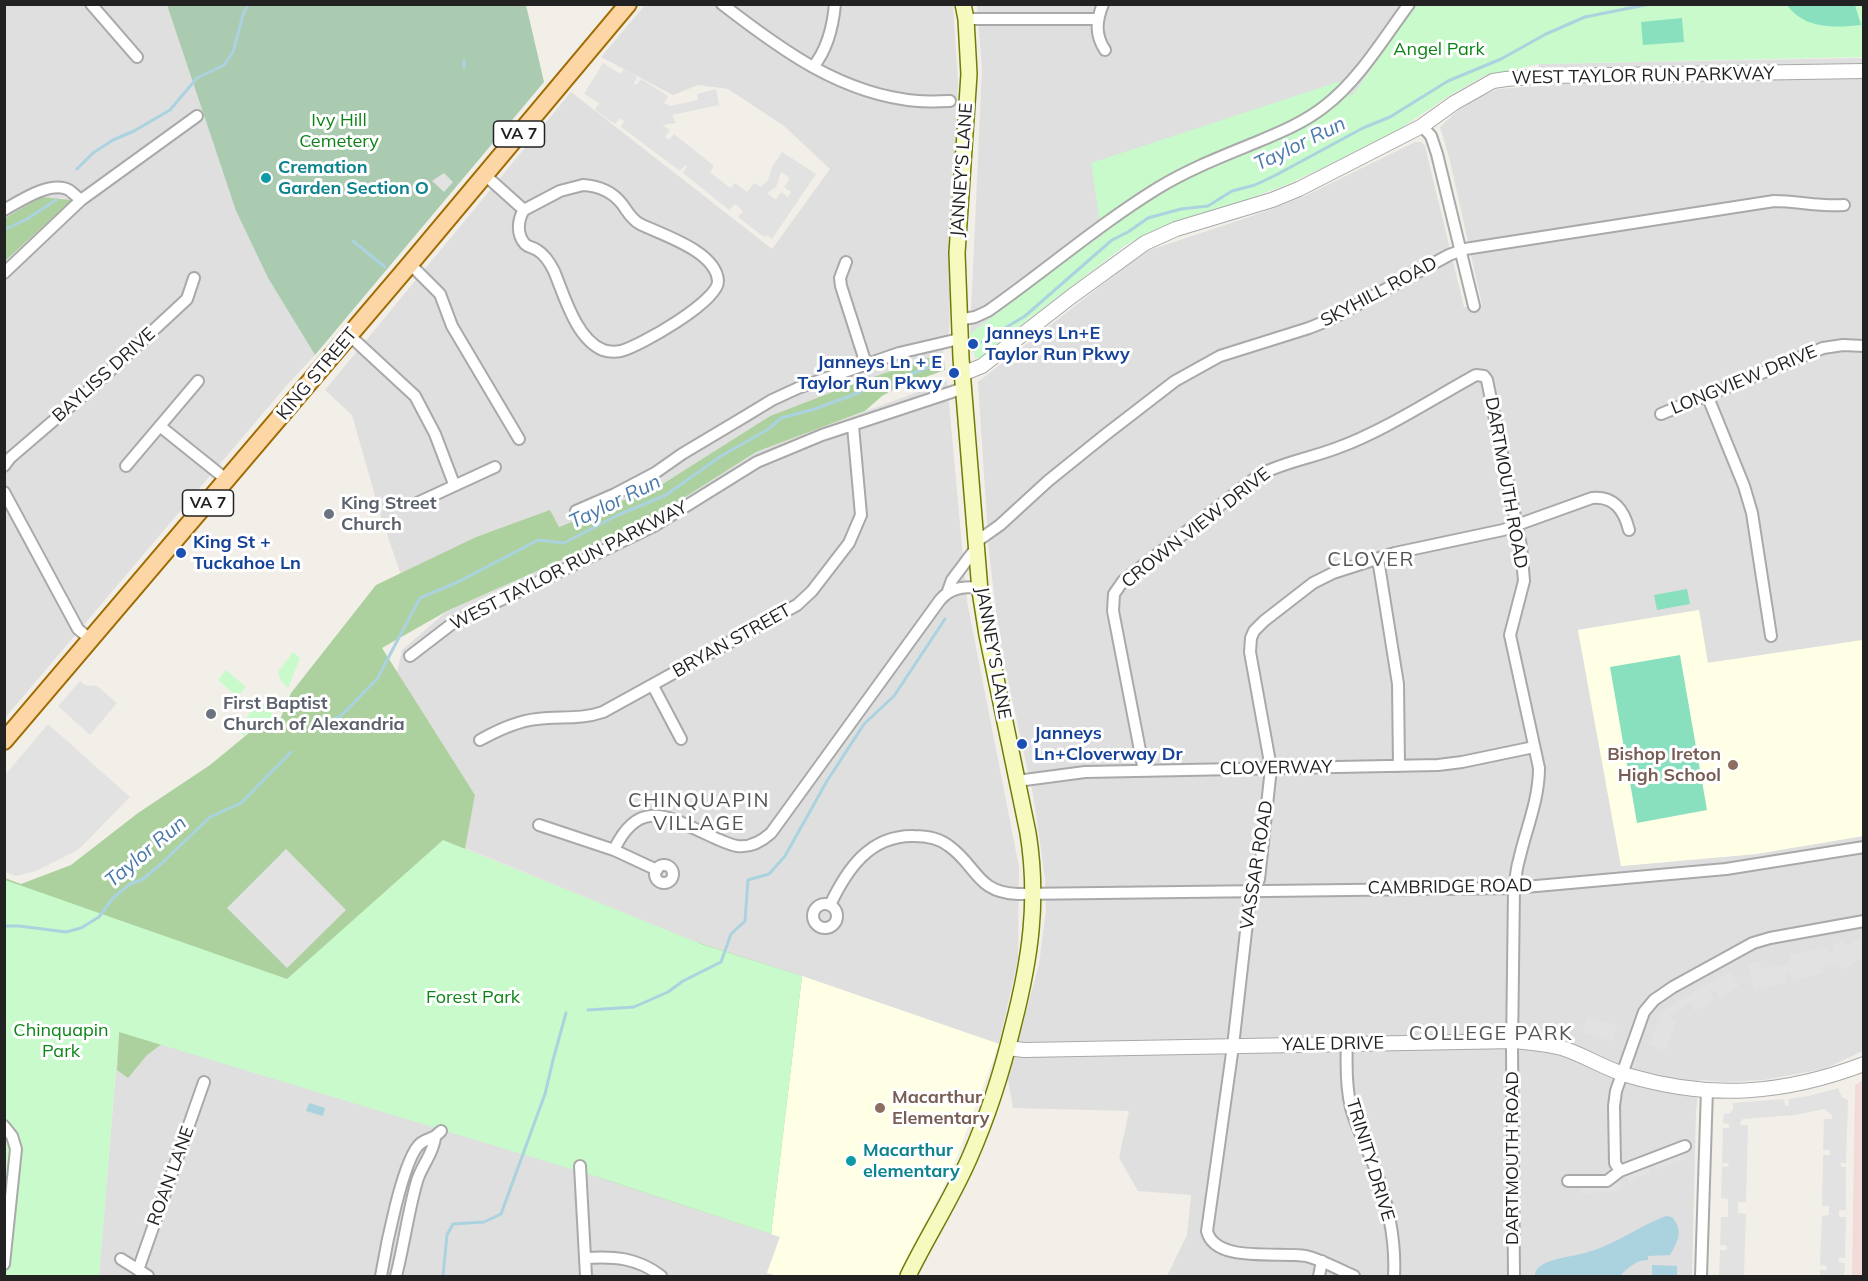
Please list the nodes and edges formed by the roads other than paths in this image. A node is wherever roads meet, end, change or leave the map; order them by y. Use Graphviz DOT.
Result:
graph roads {
  1 [pos="91,4"];
  2 [pos="627,4"];
  3 [pos="722,4"];
  4 [pos="835,4"];
  5 [pos="1103,4"];
  6 [pos="1409,4"];
  7 [pos="964,12"];
  8 [pos="1097,19"];
  9 [pos="1105,50"];
  10 [pos="137,57"];
  11 [pos="813,67"];
  12 [pos="1863,71"];
  13 [pos="950,101"];
  14 [pos="197,116"];
  15 [pos="1422,126"];
  16 [pos="485,175"];
  17 [pos="81,200"];
  18 [pos="1844,205"];
  19 [pos="5,208"];
  20 [pos="524,210"];
  21 [pos="1460,250"];
  22 [pos="846,262"];
  23 [pos="410,264"];
  24 [pos="4,273"];
  25 [pos="194,278"];
  26 [pos="1474,306"];
  27 [pos="958,320"];
  28 [pos="349,335"];
  29 [pos="959,339"];
  30 [pos="1863,346"];
  31 [pos="866,364"];
  32 [pos="1476,375"];
  33 [pos="198,381"];
  34 [pos="963,381"];
  35 [pos="1707,395"];
  36 [pos="1661,414"];
  37 [pos="853,426"];
  38 [pos="161,427"];
  39 [pos="519,439"];
  40 [pos="4,466"];
  41 [pos="126,466"];
  42 [pos="495,466"];
  43 [pos="227,480"];
  44 [pos="454,484"];
  45 [pos="4,492"];
  46 [pos="417,503"];
  47 [pos="576,511"];
  48 [pos="1516,525"];
  49 [pos="1629,530"];
  50 [pos="976,545"];
  51 [pos="1378,559"];
  52 [pos="980,587"];
  53 [pos="948,591"];
  54 [pos="1771,636"];
  55 [pos="91,640"];
  56 [pos="410,656"];
  57 [pos="653,686"];
  58 [pos="480,740"];
  59 [pos="681,740"];
  60 [pos="4,741"];
  61 [pos="1534,747"];
  62 [pos="1399,766"];
  63 [pos="1271,768"];
  64 [pos="1144,771"];
  65 [pos="1017,781"];
  66 [pos="538,825"];
  67 [pos="1863,847"];
  68 [pos="614,850"];
  69 [pos="657,870"];
  70 [pos="1514,888"];
  71 [pos="1254,891"];
  72 [pos="1034,894"];
  73 [pos="830,905"];
  74 [pos="1863,921"];
  75 [pos="1512,1041"];
  76 [pos="1347,1043"];
  77 [pos="1233,1046"];
  78 [pos="1008,1048"];
  79 [pos="1863,1064"];
  80 [pos="1622,1073"];
  81 [pos="204,1082"];
  82 [pos="1707,1089"];
  83 [pos="4,1126"];
  84 [pos="1685,1146"];
  85 [pos="580,1166"];
  86 [pos="1620,1171"];
  87 [pos="1568,1181"];
  88 [pos="586,1258"];
  89 [pos="121,1259"];
  90 [pos="1322,1261"];
  91 [pos="4,1264"];
  92 [pos="138,1270"];
  93 [pos="148,1276"];
  94 [pos="381,1276"];
  95 [pos="396,1276"];
  96 [pos="586,1276"];
  97 [pos="661,1276"];
  98 [pos="908,1276"];
  99 [pos="1319,1276"];
  100 [pos="1354,1276"];
  101 [pos="1394,1276"];
  102 [pos="1514,1276"];
  103 [pos="1701,1276"];
  1 -- 10 [label="street"];
  2 -- 16 [label="main road, KING STREET / VA 7"];
  3 -- 11 [label="street"];
  4 -- 11 [label="street"];
  5 -- 8 [label="street"];
  6 -- 27 [label="street"];
  7 -- 8 [label="street"];
  7 -- 27 [label="main road, JANNEY'S LANE"];
  8 -- 9 [label="street"];
  11 -- 13 [label="street"];
  12 -- 15 [label="street, WEST TAYLOR RUN PARKWAY"];
  14 -- 17 [label="street"];
  15 -- 21 [label="street"];
  15 -- 34 [label="street, WEST TAYLOR RUN PARKWAY"];
  16 -- 20 [label="street"];
  16 -- 23 [label="main road, KING STREET / VA 7"];
  17 -- 19 [label="street"];
  17 -- 24 [label="street"];
  18 -- 21 [label="street, SKYHILL ROAD"];
  20 -- 20 [label="street"];
  21 -- 26 [label="street"];
  21 -- 50 [label="street, SKYHILL ROAD"];
  22 -- 31 [label="street"];
  23 -- 28 [label="main road, KING STREET / VA 7"];
  23 -- 39 [label="street"];
  25 -- 40 [label="street, BAYLISS DRIVE"];
  27 -- 29 [label="main road, JANNEY'S LANE"];
  28 -- 43 [label="main road, KING STREET / VA 7"];
  28 -- 44 [label="street"];
  29 -- 31 [label="street"];
  29 -- 34 [label="main road, JANNEY'S LANE"];
  30 -- 35 [label="street, LONGVIEW DRIVE"];
  31 -- 47 [label="street"];
  32 -- 48 [label="street, DARTMOUTH ROAD"];
  32 -- 64 [label="street, CROWN VIEW DRIVE"];
  33 -- 38 [label="street"];
  34 -- 37 [label="street, WEST TAYLOR RUN PARKWAY"];
  34 -- 50 [label="main road, JANNEY'S LANE"];
  35 -- 36 [label="street, LONGVIEW DRIVE"];
  35 -- 54 [label="street"];
  37 -- 56 [label="street, WEST TAYLOR RUN PARKWAY"];
  37 -- 57 [label="street, BRYAN STREET"];
  38 -- 41 [label="street"];
  38 -- 43 [label="street"];
  42 -- 44 [label="street"];
  43 -- 55 [label="main road, KING STREET / VA 7"];
  44 -- 46 [label="street"];
  45 -- 55 [label="street"];
  48 -- 49 [label="street, VASSAR ROAD"];
  48 -- 51 [label="street, VASSAR ROAD"];
  48 -- 61 [label="street, DARTMOUTH ROAD"];
  50 -- 52 [label="main road, JANNEY'S LANE"];
  50 -- 53 [label="street, SKYHILL ROAD"];
  51 -- 62 [label="street"];
  51 -- 63 [label="street, VASSAR ROAD"];
  52 -- 53 [label="street"];
  52 -- 65 [label="main road, JANNEY'S LANE"];
  53 -- 68 [label="street, SKYHILL ROAD"];
  55 -- 60 [label="main road, KING STREET / VA 7"];
  57 -- 58 [label="street, BRYAN STREET"];
  57 -- 59 [label="street"];
  61 -- 62 [label="street, CLOVERWAY"];
  61 -- 70 [label="street, DARTMOUTH ROAD"];
  62 -- 63 [label="street, CLOVERWAY"];
  63 -- 64 [label="street, CLOVERWAY"];
  63 -- 71 [label="street, VASSAR ROAD"];
  64 -- 65 [label="street, CLOVERWAY"];
  65 -- 72 [label="main road, JANNEY'S LANE"];
  66 -- 68 [label="street"];
  67 -- 70 [label="street, CAMBRIDGE ROAD"];
  68 -- 69 [label="street"];
  70 -- 71 [label="street, CAMBRIDGE ROAD"];
  70 -- 75 [label="street, DARTMOUTH ROAD"];
  71 -- 72 [label="street, CAMBRIDGE ROAD"];
  71 -- 77 [label="street, VASSAR ROAD"];
  72 -- 73 [label="street, CAMBRIDGE ROAD"];
  72 -- 78 [label="main road, JANNEY'S LANE"];
  74 -- 80 [label="street"];
  75 -- 76 [label="street, YALE DRIVE"];
  75 -- 80 [label="street, YALE DRIVE"];
  75 -- 102 [label="street, DARTMOUTH ROAD"];
  76 -- 77 [label="street, YALE DRIVE"];
  76 -- 101 [label="street, TRINITY DRIVE"];
  77 -- 78 [label="street, YALE DRIVE"];
  77 -- 90 [label="street, VASSAR ROAD"];
  78 -- 98 [label="main road, JANNEY'S LANE"];
  79 -- 82 [label="street, YALE DRIVE"];
  80 -- 82 [label="street, YALE DRIVE"];
  80 -- 86 [label="street"];
  81 -- 92 [label="street, ROAN LANE"];
  82 -- 103 [label="street"];
  83 -- 91 [label="street"];
  84 -- 86 [label="street"];
  85 -- 88 [label="street"];
  86 -- 87 [label="street"];
  88 -- 96 [label="street"];
  88 -- 97 [label="street"];
  89 -- 92 [label="street"];
  90 -- 99 [label="street"];
  90 -- 100 [label="street"];
  92 -- 93 [label="street"];
  94 -- 95 [label="street"];
}
